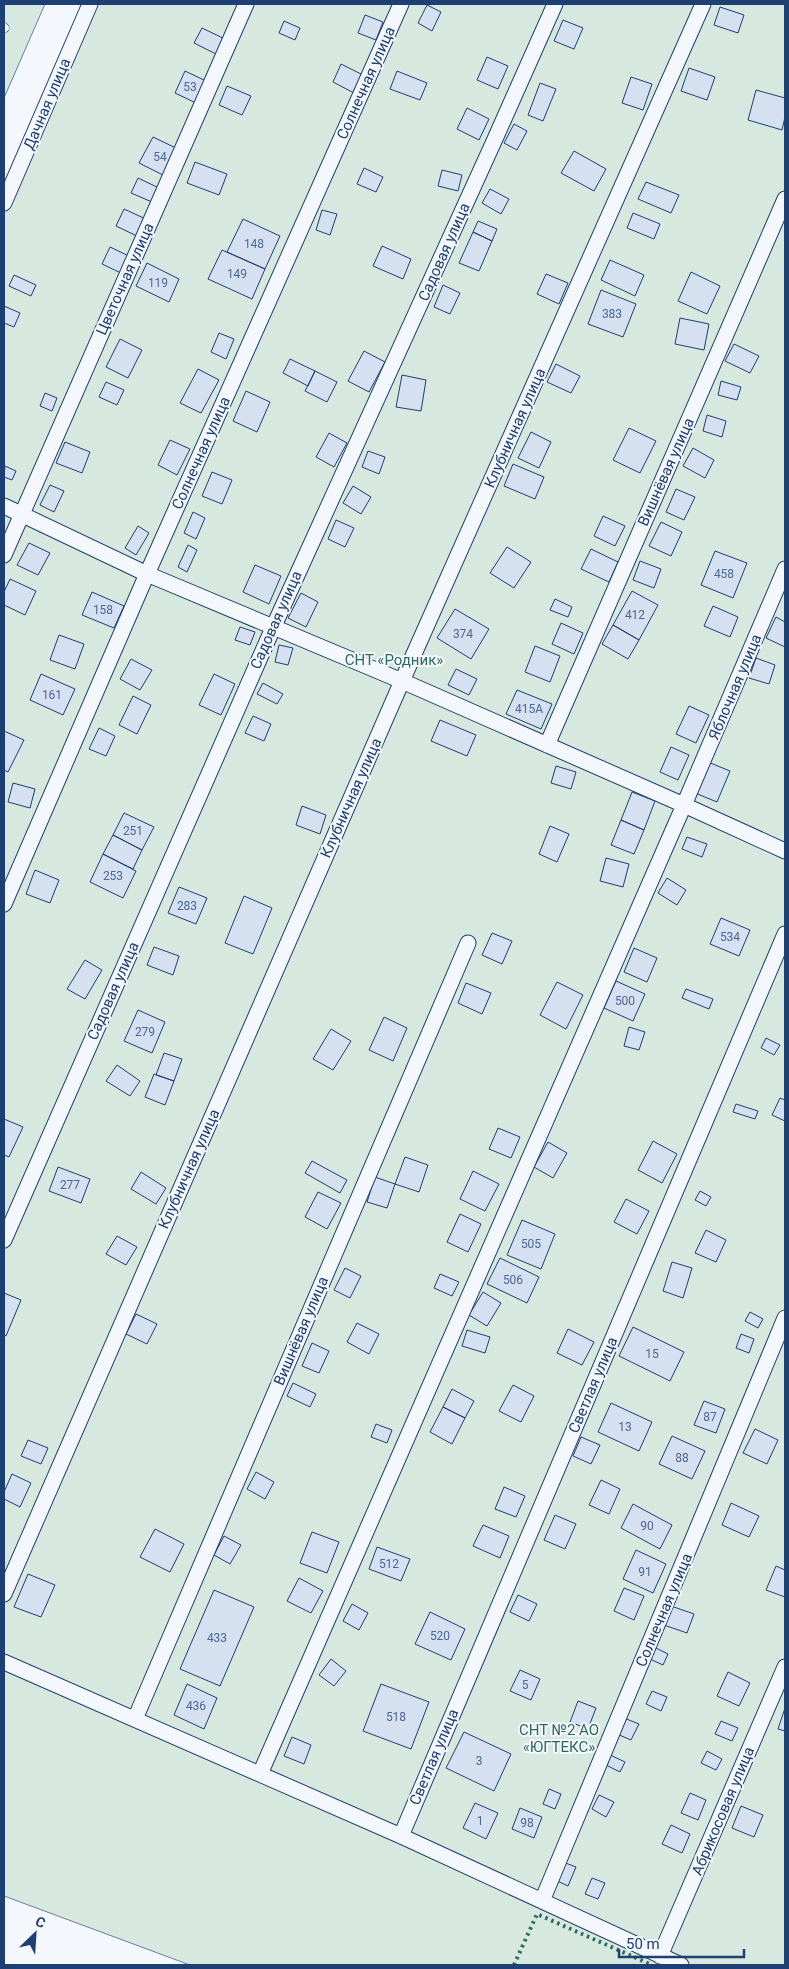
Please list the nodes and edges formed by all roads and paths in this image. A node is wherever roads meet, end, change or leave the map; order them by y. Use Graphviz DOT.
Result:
graph roads {
  1 [pos="90,4"];
  2 [pos="246,4"];
  3 [pos="401,4"];
  4 [pos="555,4"];
  5 [pos="703,4"];
  6 [pos="785,199"];
  7 [pos="4,203"];
  8 [pos="4,506"];
  9 [pos="22,515"];
  10 [pos="4,555"];
  11 [pos="785,570"];
  12 [pos="147,574"];
  13 [pos="273,628"];
  14 [pos="402,681"];
  15 [pos="547,745"];
  16 [pos="684,804"];
  17 [pos="785,851"];
  18 [pos="4,904"];
  19 [pos="785,934"];
  20 [pos="468,943"];
  21 [pos="4,1240"];
  22 [pos="785,1318"];
  23 [pos="4,1594"];
  24 [pos="4,1662"];
  25 [pos="785,1667"];
  26 [pos="135,1719"];
  27 [pos="260,1774"];
  28 [pos="401,1836"];
  29 [pos="542,1901"];
  30 [pos="660,1956"];
  31 [pos="681,1965"];
  1 -- 7 [label="street, Дачная улица"];
  2 -- 9 [label="street, Цветочная улица"];
  3 -- 12 [label="street, Солнечная улица"];
  4 -- 13 [label="street, Садовая улица"];
  5 -- 14 [label="street, Клубничная улица"];
  6 -- 15 [label="street, Вишнёвая улица"];
  8 -- 9 [label="street"];
  9 -- 10 [label="street, Цветочная улица"];
  9 -- 12 [label="street"];
  11 -- 16 [label="street, Яблочная улица"];
  12 -- 13 [label="street"];
  12 -- 18 [label="street, Солнечная улица"];
  13 -- 14 [label="street"];
  13 -- 21 [label="street, Садовая улица"];
  14 -- 15 [label="street"];
  14 -- 23 [label="street, Клубничная улица"];
  15 -- 16 [label="street"];
  16 -- 17 [label="street"];
  16 -- 27 [label="street, Яблочная улица"];
  19 -- 28 [label="street, Светлая улица"];
  20 -- 26 [label="street, Вишнёвая улица"];
  22 -- 29 [label="street, Солнечная улица"];
  24 -- 26 [label="street"];
  25 -- 30 [label="street, Абрикосовая улица"];
  26 -- 27 [label="street"];
  27 -- 28 [label="street"];
  28 -- 29 [label="street"];
  29 -- 30 [label="street"];
  30 -- 31 [label="street"];
}
